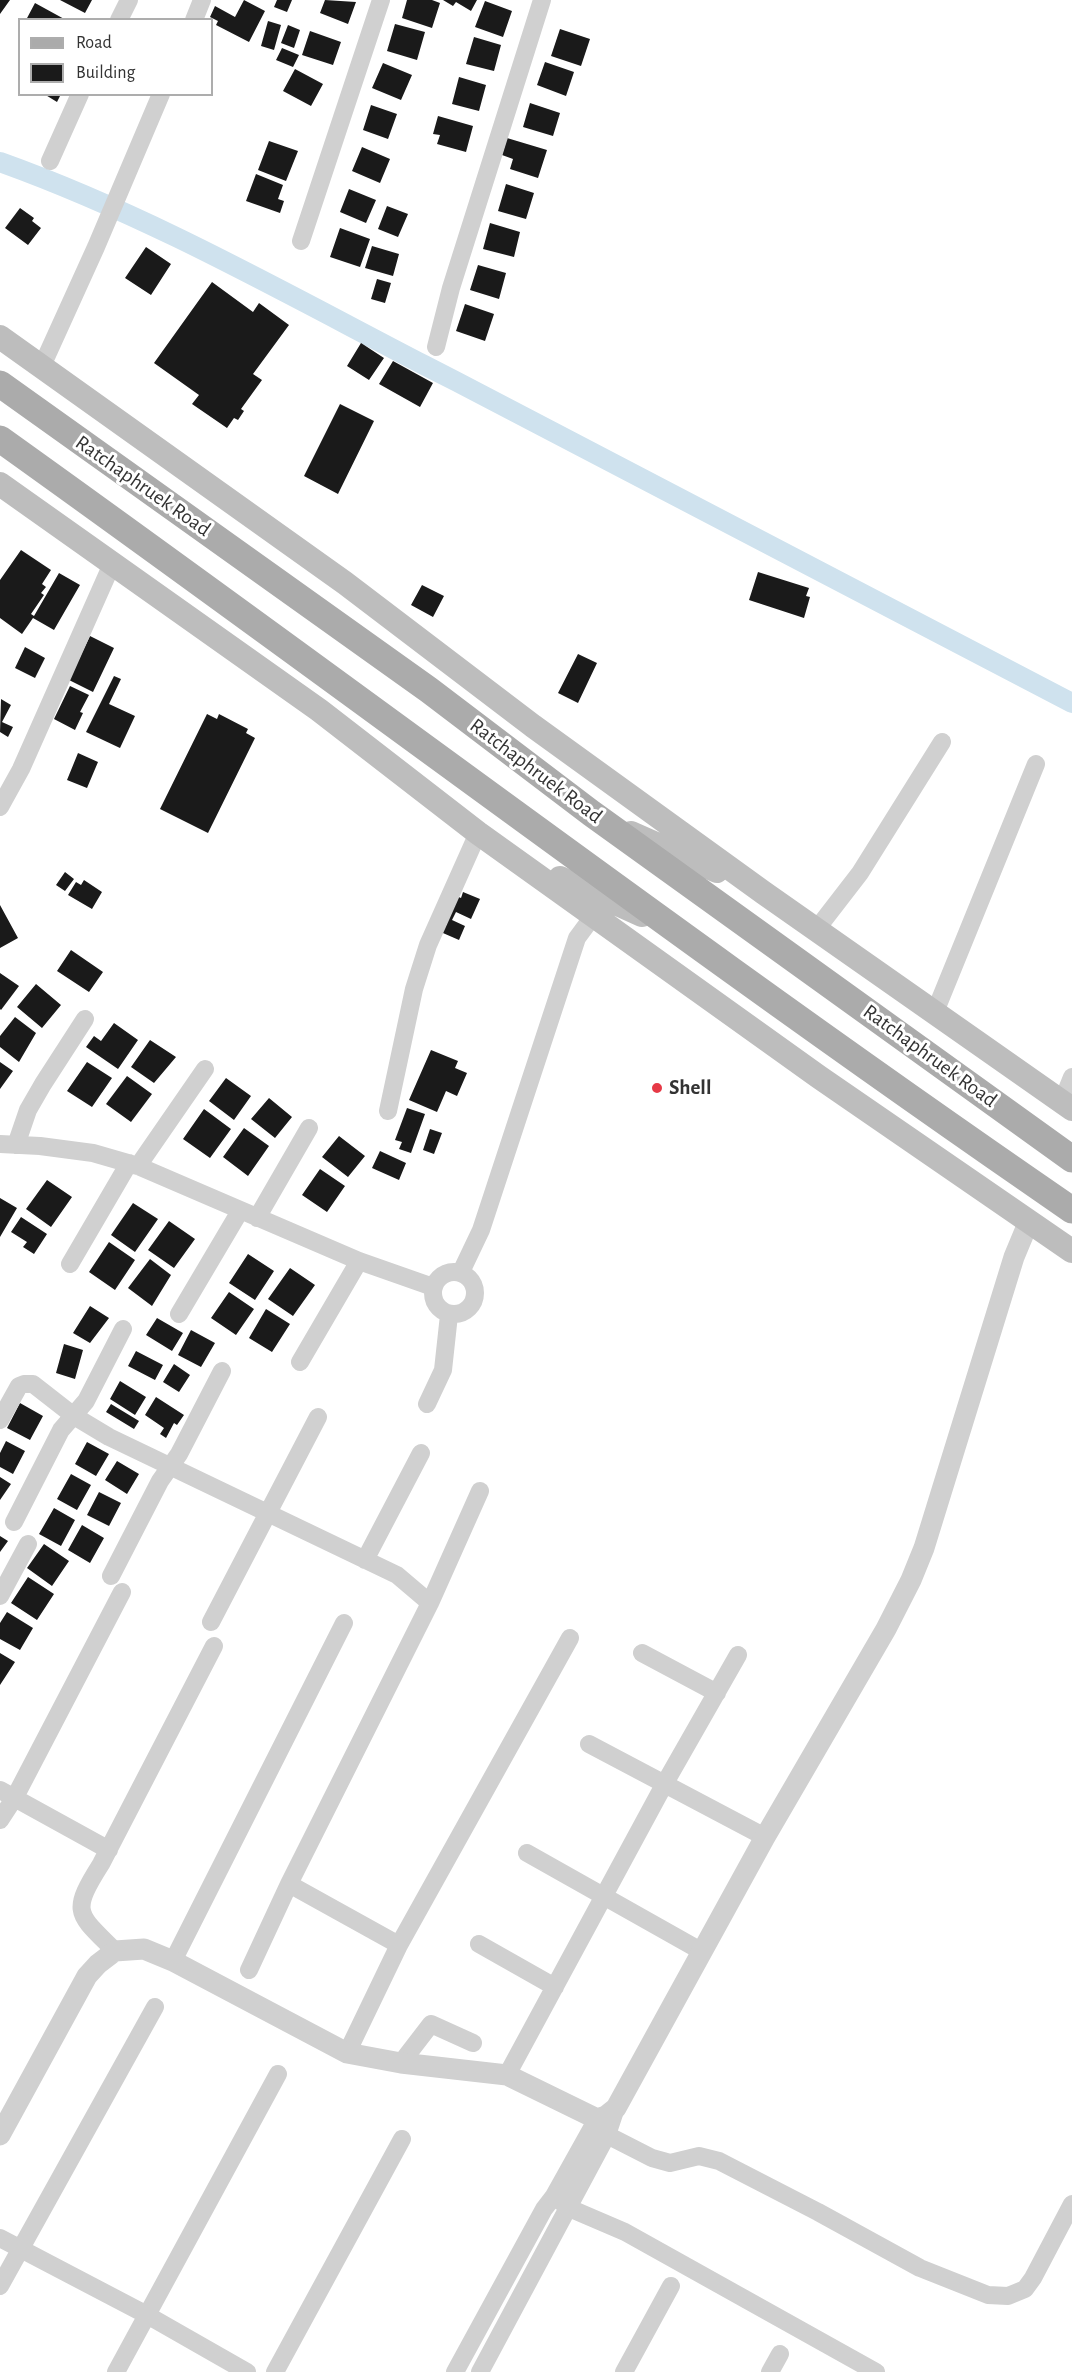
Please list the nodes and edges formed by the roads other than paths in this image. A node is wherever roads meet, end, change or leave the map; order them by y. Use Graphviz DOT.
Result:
graph roads {
  1 [pos="129,0"];
  2 [pos="202,0"];
  3 [pos="381,0"];
  4 [pos="535,2"];
  5 [pos="120,18"];
  6 [pos="195,18"];
  7 [pos="79,96"];
  8 [pos="160,96"];
  9 [pos="50,161"];
  10 [pos="301,241"];
  11 [pos="0,337"];
  12 [pos="436,347"];
  13 [pos="42,366"];
  14 [pos="0,384"];
  15 [pos="0,440"];
  16 [pos="0,484"];
  17 [pos="112,564"];
  18 [pos="942,742"];
  19 [pos="1036,764"];
  20 [pos="0,807"];
  21 [pos="591,813"];
  22 [pos="478,833"];
  23 [pos="514,857"];
  24 [pos="764,893"];
  25 [pos="594,915"];
  26 [pos="678,930"];
  27 [pos="816,930"];
  28 [pos="935,1012"];
  29 [pos="85,1019"];
  30 [pos="205,1069"];
  31 [pos="1072,1077"];
  32 [pos="1067,1106"];
  33 [pos="388,1111"];
  34 [pos="309,1128"];
  35 [pos="8,1145"];
  36 [pos="1072,1159"];
  37 [pos="133,1165"];
  38 [pos="1072,1210"];
  39 [pos="248,1214"];
  40 [pos="1029,1221"];
  41 [pos="1072,1251"];
  42 [pos="359,1261"];
  43 [pos="70,1264"];
  44 [pos="461,1272"];
  45 [pos="433,1287"];
  46 [pos="179,1314"];
  47 [pos="449,1315"];
  48 [pos="123,1329"];
  49 [pos="300,1362"];
  50 [pos="222,1371"];
  51 [pos="427,1404"];
  52 [pos="74,1416"];
  53 [pos="318,1417"];
  54 [pos="0,1420"];
  55 [pos="421,1453"];
  56 [pos="171,1466"];
  57 [pos="480,1491"];
  58 [pos="268,1513"];
  59 [pos="14,1522"];
  60 [pos="28,1544"];
  61 [pos="365,1560"];
  62 [pos="111,1576"];
  63 [pos="122,1592"];
  64 [pos="0,1596"];
  65 [pos="430,1603"];
  66 [pos="211,1622"];
  67 [pos="344,1623"];
  68 [pos="570,1638"];
  69 [pos="214,1646"];
  70 [pos="642,1653"];
  71 [pos="738,1655"];
  72 [pos="717,1693"];
  73 [pos="589,1744"];
  74 [pos="665,1784"];
  75 [pos="7,1794"];
  76 [pos="0,1820"];
  77 [pos="765,1837"];
  78 [pos="109,1850"];
  79 [pos="527,1853"];
  80 [pos="289,1884"];
  81 [pos="604,1897"];
  82 [pos="479,1944"];
  83 [pos="399,1945"];
  84 [pos="115,1951"];
  85 [pos="701,1951"];
  86 [pos="173,1961"];
  87 [pos="249,1970"];
  88 [pos="555,1987"];
  89 [pos="154,2007"];
  90 [pos="473,2043"];
  91 [pos="347,2053"];
  92 [pos="401,2063"];
  93 [pos="278,2074"];
  94 [pos="507,2075"];
  95 [pos="598,2127"];
  96 [pos="0,2135"];
  97 [pos="402,2139"];
  98 [pos="554,2196"];
  99 [pos="1072,2204"];
  100 [pos="569,2208"];
  101 [pos="0,2238"];
  102 [pos="21,2248"];
  103 [pos="0,2286"];
  104 [pos="671,2286"];
  105 [pos="147,2315"];
  106 [pos="780,2354"];
  107 [pos="116,2372"];
  108 [pos="247,2372"];
  109 [pos="275,2372"];
  110 [pos="455,2372"];
  111 [pos="480,2372"];
  112 [pos="624,2372"];
  113 [pos="770,2372"];
  114 [pos="876,2372"];
  1 -- 5 [label="street"];
  2 -- 6 [label="street"];
  3 -- 10 [label="street"];
  4 -- 12 [label="street"];
  7 -- 9 [label="street"];
  8 -- 13 [label="street"];
  11 -- 13 [label="main road, Ratchaphruek Road"];
  13 -- 24 [label="main road, Ratchaphruek Road"];
  14 -- 21 [label="main road, Ratchaphruek Road"];
  15 -- 26 [label="main road, Ratchaphruek Road"];
  16 -- 17 [label="main road"];
  17 -- 20 [label="street"];
  17 -- 22 [label="main road"];
  18 -- 27 [label="street"];
  19 -- 28 [label="street"];
  21 -- 24 [label="main road"];
  21 -- 36 [label="main road, Ratchaphruek Road"];
  22 -- 23 [label="main road"];
  22 -- 33 [label="street"];
  23 -- 25 [label="main road"];
  23 -- 26 [label="main road"];
  24 -- 27 [label="main road, Ratchaphruek Road"];
  25 -- 40 [label="main road"];
  25 -- 44 [label="street"];
  26 -- 38 [label="main road, Ratchaphruek Road"];
  27 -- 28 [label="main road, Ratchaphruek Road"];
  28 -- 32 [label="main road, Ratchaphruek Road"];
  29 -- 35 [label="street"];
  30 -- 37 [label="street"];
  31 -- 32 [label="street"];
  34 -- 39 [label="street"];
  35 -- 37 [label="street"];
  37 -- 39 [label="street"];
  37 -- 43 [label="street"];
  39 -- 42 [label="street"];
  39 -- 46 [label="street"];
  40 -- 41 [label="main road"];
  40 -- 77 [label="street"];
  42 -- 45 [label="street"];
  42 -- 49 [label="street"];
  44 -- 45 [label="street"];
  44 -- 47 [label="street"];
  45 -- 47 [label="street"];
  47 -- 51 [label="street"];
  48 -- 52 [label="street"];
  50 -- 56 [label="street"];
  52 -- 54 [label="street"];
  52 -- 56 [label="street"];
  52 -- 59 [label="street"];
  53 -- 58 [label="street"];
  55 -- 61 [label="street"];
  56 -- 58 [label="street"];
  56 -- 62 [label="street"];
  57 -- 65 [label="street"];
  58 -- 61 [label="street"];
  58 -- 66 [label="street"];
  60 -- 64 [label="street"];
  61 -- 65 [label="street"];
  63 -- 75 [label="street"];
  65 -- 80 [label="street"];
  67 -- 86 [label="street"];
  68 -- 83 [label="street"];
  69 -- 78 [label="street"];
  70 -- 72 [label="street"];
  71 -- 72 [label="street"];
  72 -- 74 [label="street"];
  73 -- 74 [label="street"];
  74 -- 77 [label="street"];
  74 -- 81 [label="street"];
  75 -- 76 [label="street"];
  75 -- 78 [label="street"];
  77 -- 85 [label="street"];
  78 -- 84 [label="street"];
  79 -- 81 [label="street"];
  80 -- 83 [label="street"];
  80 -- 87 [label="street"];
  81 -- 85 [label="street"];
  81 -- 88 [label="street"];
  82 -- 88 [label="street"];
  83 -- 91 [label="street"];
  84 -- 86 [label="street"];
  84 -- 96 [label="street"];
  85 -- 95 [label="street"];
  86 -- 91 [label="street"];
  88 -- 94 [label="street"];
  89 -- 102 [label="street"];
  90 -- 92 [label="street"];
  91 -- 92 [label="street"];
  92 -- 94 [label="street"];
  93 -- 105 [label="street"];
  94 -- 95 [label="street"];
  95 -- 98 [label="street"];
  95 -- 99 [label="street"];
  95 -- 100 [label="street"];
  97 -- 109 [label="street"];
  98 -- 100 [label="street"];
  98 -- 110 [label="street"];
  100 -- 111 [label="street"];
  100 -- 114 [label="street"];
  101 -- 102 [label="street"];
  102 -- 103 [label="street"];
  102 -- 105 [label="street"];
  104 -- 112 [label="street"];
  105 -- 107 [label="street"];
  105 -- 108 [label="street"];
  106 -- 113 [label="street"];
}
